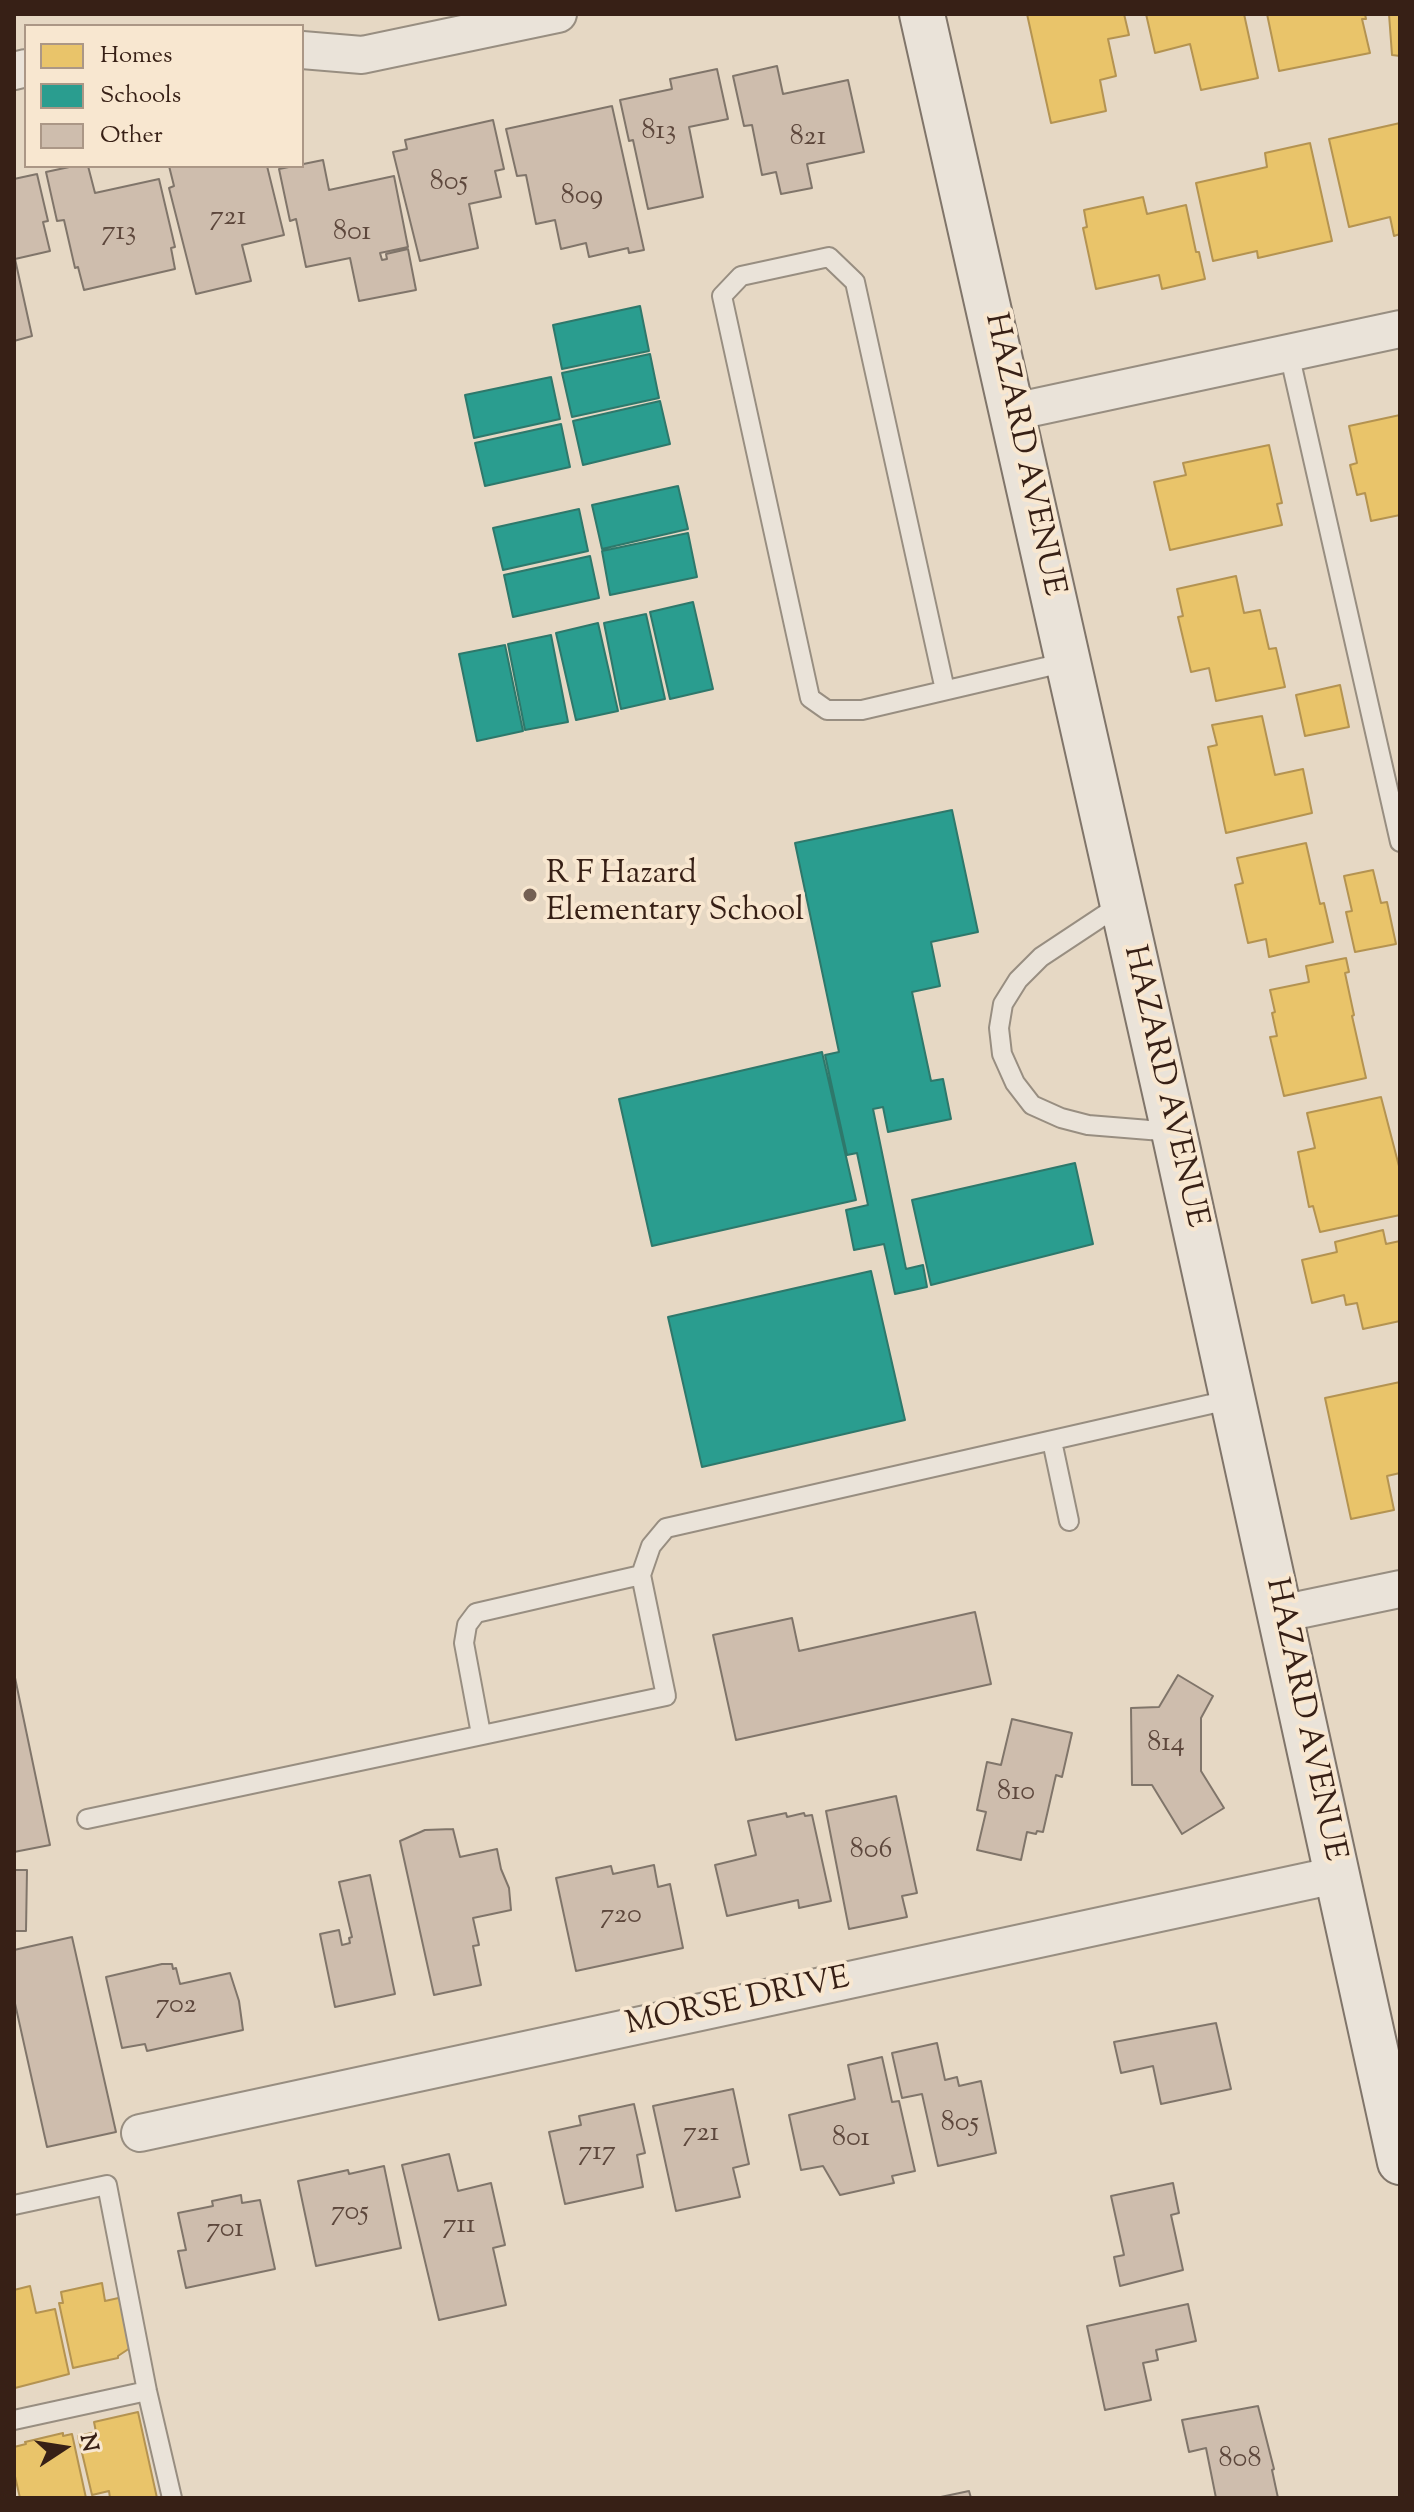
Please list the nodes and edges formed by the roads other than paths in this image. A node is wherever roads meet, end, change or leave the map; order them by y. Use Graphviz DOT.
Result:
graph roads {
  1 [pos="556,14"];
  2 [pos="922,14"];
  3 [pos="304,50"];
  4 [pos="1400,329"];
  5 [pos="1289,353"];
  6 [pos="1013,412"];
  7 [pos="1067,662"];
  8 [pos="945,690"];
  9 [pos="1400,842"];
  10 [pos="1121,904"];
  11 [pos="1174,1132"];
  12 [pos="1233,1399"];
  13 [pos="1052,1441"];
  14 [pos="1069,1521"];
  15 [pos="641,1575"];
  16 [pos="1400,1589"];
  17 [pos="1280,1614"];
  18 [pos="481,1734"];
  19 [pos="87,1819"];
  20 [pos="1336,1875"];
  21 [pos="140,2133"];
  22 [pos="1400,2162"];
  23 [pos="14,2205"];
  24 [pos="147,2391"];
  25 [pos="14,2420"];
  26 [pos="172,2498"];
  1 -- 3 [label="street"];
  2 -- 6 [label="street, HAZARD AVENUE"];
  4 -- 5 [label="street"];
  5 -- 6 [label="street"];
  5 -- 9 [label="lane"];
  6 -- 7 [label="street, HAZARD AVENUE"];
  7 -- 8 [label="lane"];
  7 -- 10 [label="street, HAZARD AVENUE"];
  8 -- 8 [label="lane"];
  10 -- 11 [label="street, HAZARD AVENUE"];
  10 -- 11 [label="lane"];
  11 -- 12 [label="street, HAZARD AVENUE"];
  12 -- 13 [label="lane"];
  12 -- 17 [label="street, HAZARD AVENUE"];
  13 -- 14 [label="lane"];
  13 -- 15 [label="lane"];
  15 -- 18 [label="lane"];
  15 -- 18 [label="lane"];
  16 -- 17 [label="street"];
  17 -- 20 [label="street, HAZARD AVENUE"];
  18 -- 19 [label="lane"];
  20 -- 21 [label="street, MORSE DRIVE"];
  20 -- 22 [label="street, HAZARD AVENUE"];
  23 -- 24 [label="lane"];
  24 -- 25 [label="lane"];
  24 -- 26 [label="lane"];
}
